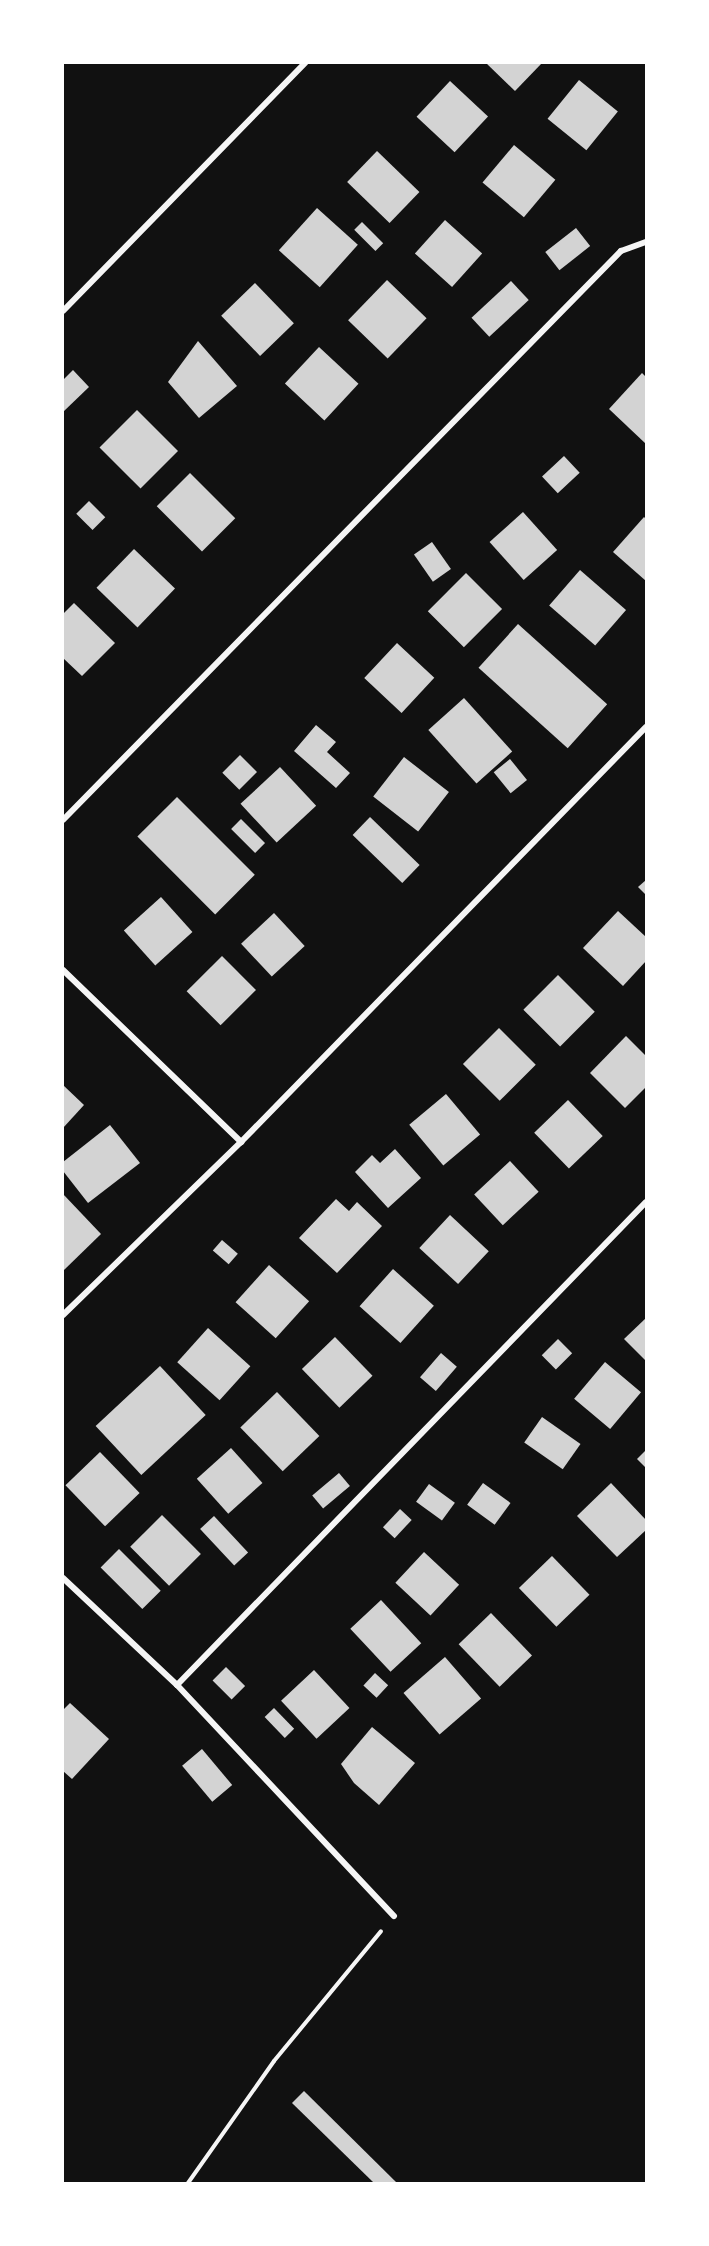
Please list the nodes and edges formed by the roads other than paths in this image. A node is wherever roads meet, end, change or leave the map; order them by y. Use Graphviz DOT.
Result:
graph roads {
  1 [pos="305,63"];
  2 [pos="646,242"];
  3 [pos="63,311"];
  4 [pos="646,727"];
  5 [pos="63,820"];
  6 [pos="63,970"];
  7 [pos="240,1142"];
  8 [pos="646,1202"];
  9 [pos="63,1315"];
  10 [pos="63,1578"];
  11 [pos="177,1685"];
  12 [pos="394,1916"];
  1 -- 3 [label="street"];
  2 -- 5 [label="street"];
  4 -- 7 [label="street"];
  6 -- 7 [label="street"];
  7 -- 9 [label="street"];
  8 -- 11 [label="street"];
  10 -- 11 [label="street"];
  11 -- 12 [label="street"];
}
